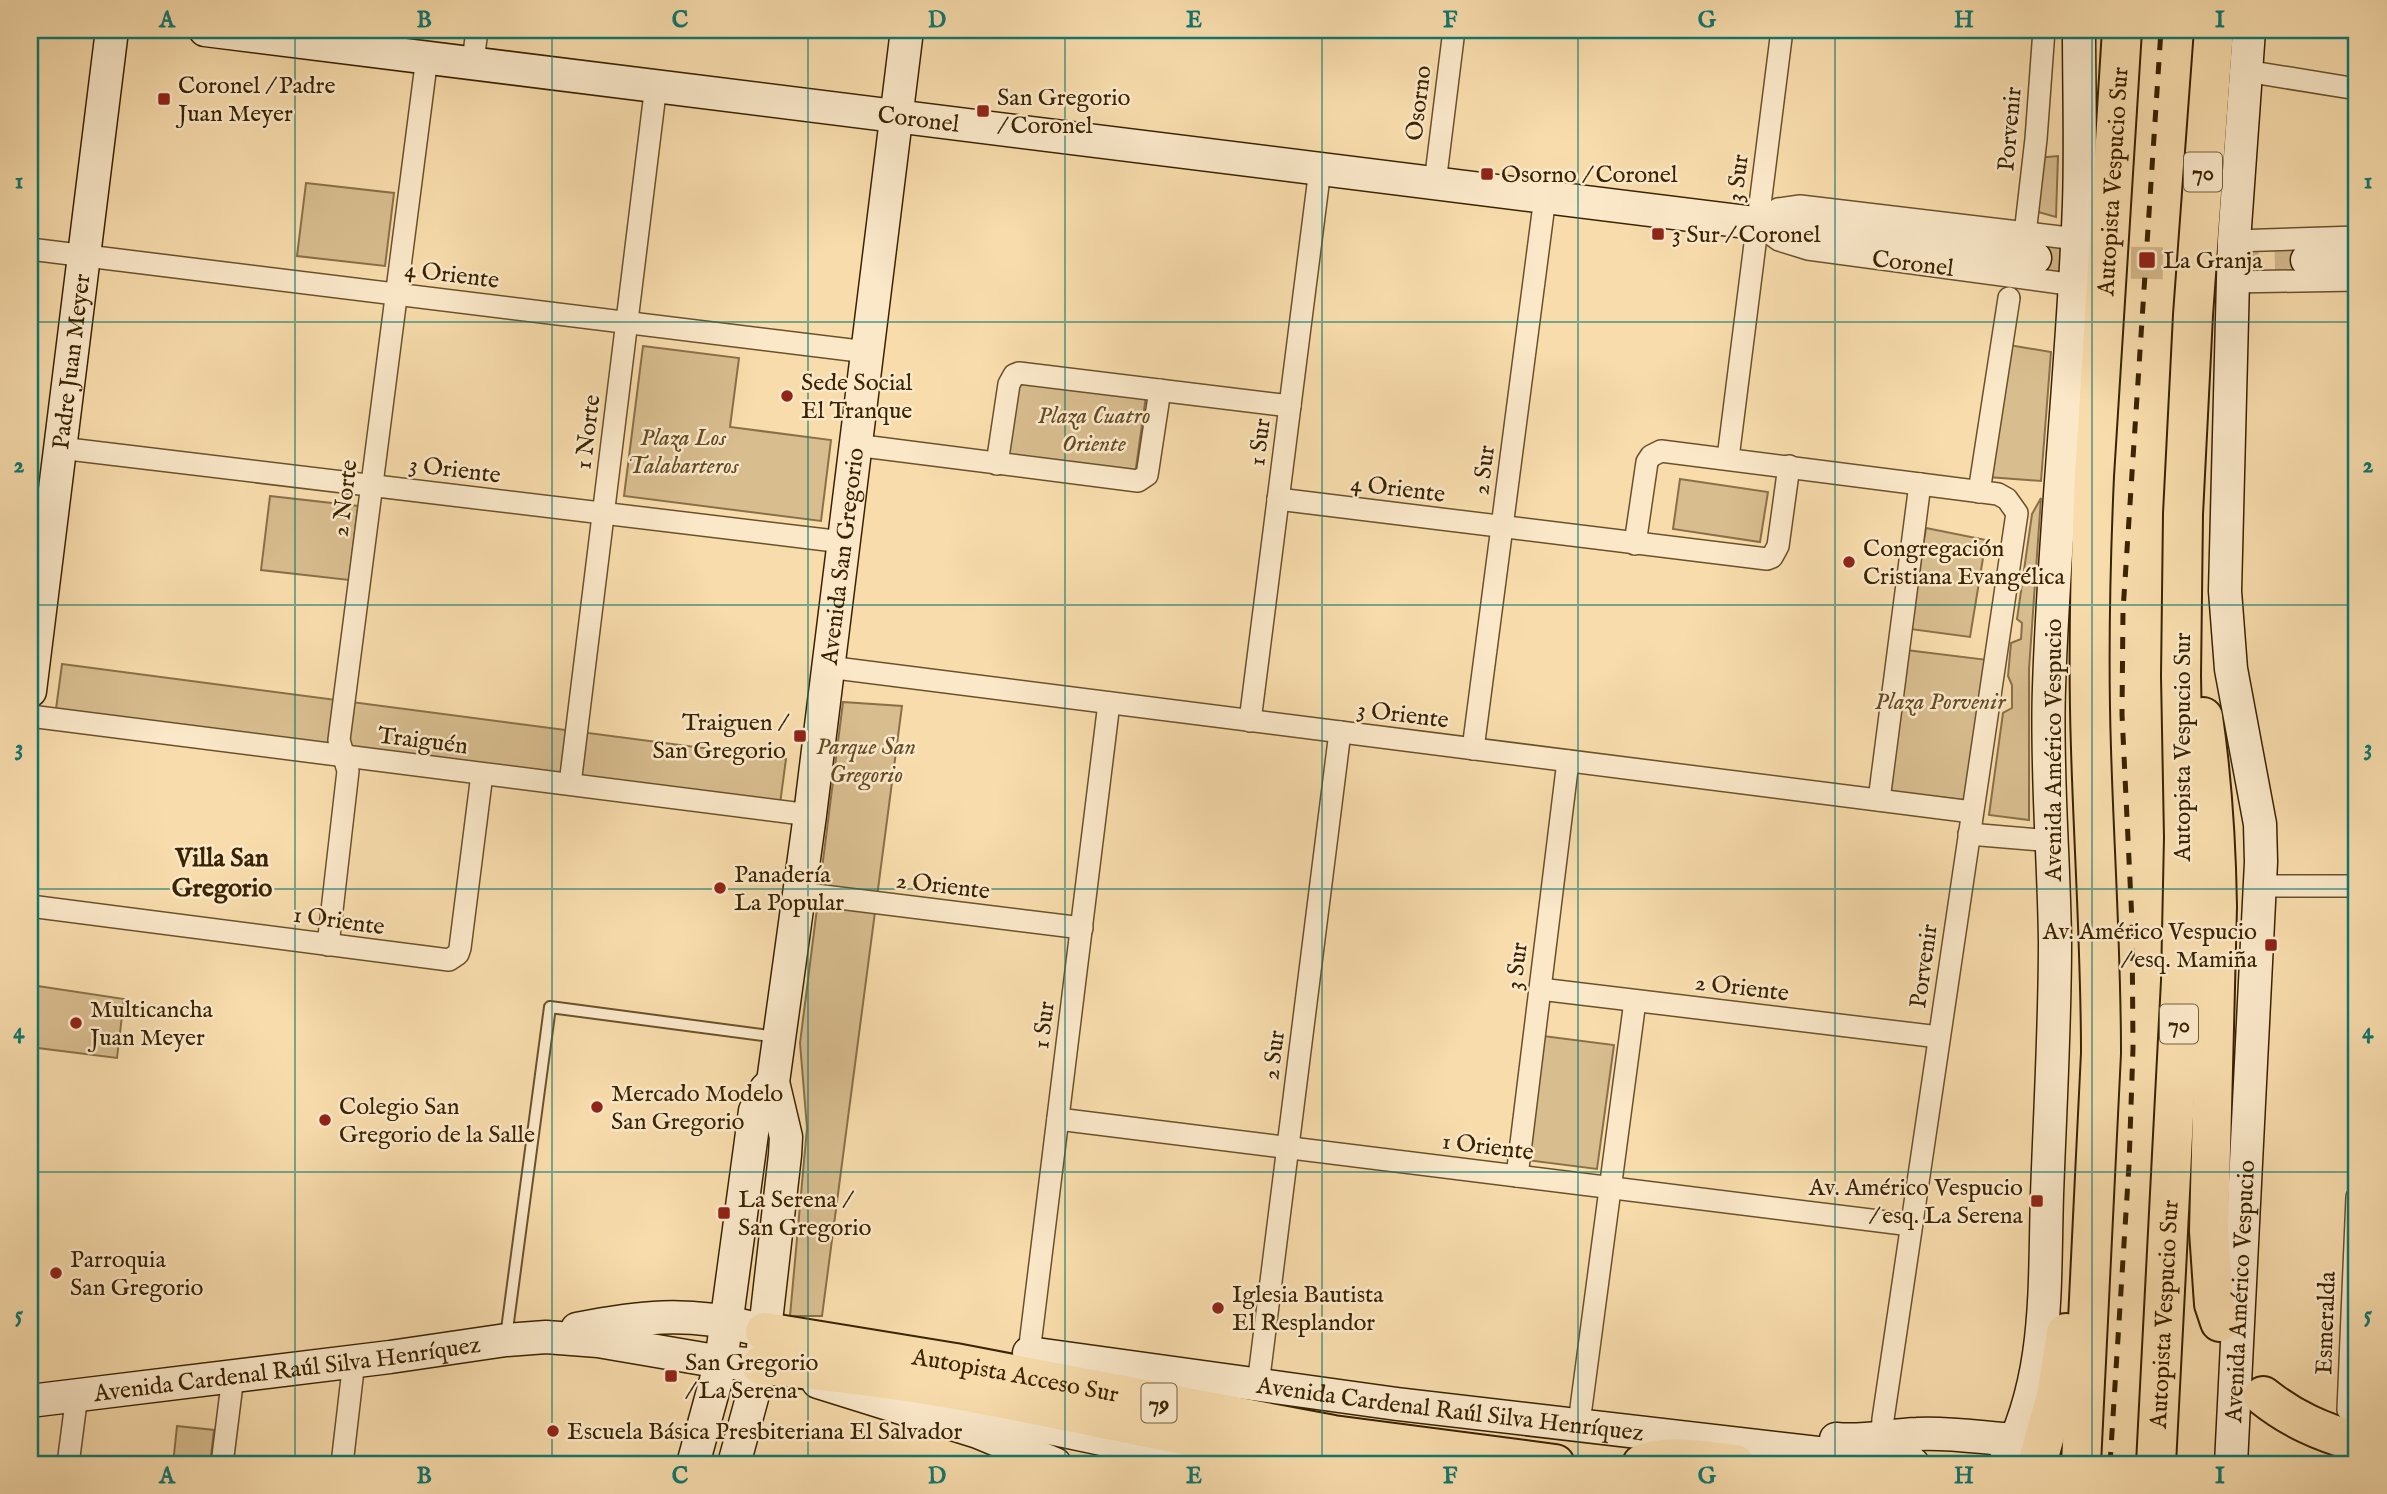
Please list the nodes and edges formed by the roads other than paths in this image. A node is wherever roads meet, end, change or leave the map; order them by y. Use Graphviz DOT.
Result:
graph roads {
  1 [pos="112,30"];
  2 [pos="205,30"];
  3 [pos="477,30"];
  4 [pos="907,30"];
  5 [pos="1454,30"];
  6 [pos="1782,30"];
  7 [pos="2044,30"];
  8 [pos="2079,30"];
  9 [pos="2122,30"];
  10 [pos="2214,30"];
  11 [pos="2249,30"];
  12 [pos="426,57"];
  13 [pos="473,62"];
  14 [pos="2246,71"];
  15 [pos="656,85"];
  16 [pos="2357,89"];
  17 [pos="896,116"];
  18 [pos="1320,169"];
  19 [pos="1435,183"];
  20 [pos="1545,197"];
  21 [pos="1757,224"];
  22 [pos="2357,237"];
  23 [pos="2077,239"];
  24 [pos="2234,241"];
  25 [pos="2030,246"];
  26 [pos="30,249"];
  27 [pos="84,256"];
  28 [pos="2357,259"];
  29 [pos="2307,260"];
  30 [pos="2357,280"];
  31 [pos="2232,282"];
  32 [pos="2075,285"];
  33 [pos="396,294"];
  34 [pos="2009,298"];
  35 [pos="626,323"];
  36 [pos="867,352"];
  37 [pos="1160,390"];
  38 [pos="1290,405"];
  39 [pos="856,445"];
  40 [pos="60,448"];
  41 [pos="1728,458"];
  42 [pos="997,464"];
  43 [pos="1789,466"];
  44 [pos="1920,484"];
  45 [pos="372,485"];
  46 [pos="1979,492"];
  47 [pos="1278,499"];
  48 [pos="603,513"];
  49 [pos="1502,527"];
  50 [pos="844,542"];
  51 [pos="1635,544"];
  52 [pos="37,578"];
  53 [pos="2181,589"];
  54 [pos="828,667"];
  55 [pos="30,691"];
  56 [pos="1110,703"];
  57 [pos="30,716"];
  58 [pos="1250,721"];
  59 [pos="1340,732"];
  60 [pos="1473,749"];
  61 [pos="344,756"];
  62 [pos="1568,761"];
  63 [pos="482,774"];
  64 [pos="570,784"];
  65 [pos="1878,800"];
  66 [pos="1972,812"];
  67 [pos="810,815"];
  68 [pos="1969,834"];
  69 [pos="2052,841"];
  70 [pos="2261,886"];
  71 [pos="2357,886"];
  72 [pos="799,893"];
  73 [pos="30,906"];
  74 [pos="1082,928"];
  75 [pos="328,946"];
  76 [pos="1539,989"];
  77 [pos="1634,1001"];
  78 [pos="1939,1037"];
  79 [pos="780,1038"];
  80 [pos="773,1082"];
  81 [pos="1058,1119"];
  82 [pos="1288,1148"];
  83 [pos="1517,1176"];
  84 [pos="1610,1188"];
  85 [pos="2357,1196"];
  86 [pos="2093,1217"];
  87 [pos="1911,1225"];
  88 [pos="727,1322"];
  89 [pos="2220,1322"];
  90 [pos="2354,1328"];
  91 [pos="546,1337"];
  92 [pos="506,1340"];
  93 [pos="850,1346"];
  94 [pos="763,1349"];
  95 [pos="1029,1353"];
  96 [pos="354,1361"];
  97 [pos="721,1362"];
  98 [pos="233,1376"];
  99 [pos="1258,1385"];
  100 [pos="76,1395"];
  101 [pos="2263,1396"];
  102 [pos="30,1401"];
  103 [pos="1397,1404"];
  104 [pos="1581,1408"];
  105 [pos="2353,1426"];
  106 [pos="1882,1436"];
  107 [pos="2021,1456"];
  108 [pos="2082,1457"];
  109 [pos="1657,1461"];
  110 [pos="2156,1462"];
  111 [pos="68,1464"];
  112 [pos="222,1464"];
  113 [pos="342,1464"];
  114 [pos="693,1464"];
  115 [pos="734,1464"];
  116 [pos="1052,1464"];
  117 [pos="1220,1464"];
  118 [pos="1339,1464"];
  119 [pos="1555,1464"];
  120 [pos="1735,1464"];
  121 [pos="1913,1464"];
  122 [pos="2231,1464"];
  1 -- 27 [label="main road, Padre Juan Meyer"];
  2 -- 12 [label="main road, Coronel"];
  3 -- 13 [label="street"];
  4 -- 17 [label="main road, Avenida San Gregorio"];
  5 -- 19 [label="street, Osorno"];
  6 -- 21 [label="street, 3 Sur"];
  7 -- 25 [label="street, Porvenir"];
  8 -- 23 [label="main road, Avenida Américo Vespucio"];
  9 -- 86 [label="highway, Autopista Vespucio Sur"];
  10 -- 53 [label="highway, Autopista Vespucio Sur / 70"];
  11 -- 14 [label="main road, Avenida Américo Vespucio"];
  12 -- 13 [label="main road, Coronel"];
  12 -- 33 [label="street, 2 Norte"];
  13 -- 15 [label="main road, Coronel"];
  14 -- 16 [label="street"];
  14 -- 24 [label="main road, Avenida Américo Vespucio"];
  15 -- 17 [label="main road, Coronel"];
  15 -- 35 [label="street, 1 Norte"];
  17 -- 18 [label="main road, Coronel"];
  17 -- 36 [label="main road, Avenida San Gregorio"];
  18 -- 19 [label="main road, Coronel"];
  18 -- 38 [label="street, 1 Sur"];
  19 -- 20 [label="main road, Coronel"];
  20 -- 21 [label="main road, Coronel"];
  20 -- 49 [label="street, 2 Sur"];
  21 -- 25 [label="main road, Coronel"];
  21 -- 32 [label="street, Coronel"];
  21 -- 41 [label="street, 3 Sur"];
  22 -- 24 [label="street"];
  23 -- 25 [label="street, Coronel"];
  23 -- 32 [label="main road, Avenida Américo Vespucio"];
  24 -- 31 [label="main road, Avenida Américo Vespucio"];
  26 -- 27 [label="street, 4 Oriente"];
  27 -- 33 [label="street, 4 Oriente"];
  27 -- 40 [label="main road, Padre Juan Meyer"];
  28 -- 29 [label="main road"];
  30 -- 31 [label="street"];
  31 -- 70 [label="main road, Avenida Américo Vespucio"];
  32 -- 69 [label="main road, Avenida Américo Vespucio"];
  33 -- 35 [label="street, 4 Oriente"];
  33 -- 45 [label="street, 2 Norte"];
  34 -- 46 [label="street"];
  35 -- 36 [label="street, 4 Oriente"];
  35 -- 48 [label="street, 1 Norte"];
  36 -- 39 [label="main road, Avenida San Gregorio"];
  37 -- 38 [label="street"];
  37 -- 42 [label="street"];
  37 -- 42 [label="street"];
  38 -- 47 [label="street, 1 Sur"];
  39 -- 42 [label="street"];
  39 -- 50 [label="main road, Avenida San Gregorio"];
  40 -- 45 [label="street, 3 Oriente"];
  40 -- 52 [label="main road, Padre Juan Meyer"];
  41 -- 43 [label="street"];
  41 -- 51 [label="street"];
  43 -- 44 [label="street"];
  43 -- 51 [label="street, 4 Oriente"];
  44 -- 46 [label="street"];
  44 -- 65 [label="street"];
  45 -- 48 [label="street, 3 Oriente"];
  45 -- 61 [label="street, 2 Norte"];
  46 -- 66 [label="street, Porvenir"];
  47 -- 49 [label="street, 4 Oriente"];
  47 -- 58 [label="street, 1 Sur"];
  48 -- 50 [label="street, 3 Oriente"];
  48 -- 64 [label="street, 1 Norte"];
  49 -- 51 [label="street, 4 Oriente"];
  49 -- 60 [label="street, 2 Sur"];
  50 -- 54 [label="main road, Avenida San Gregorio"];
  52 -- 55 [label="main road, Padre Juan Meyer"];
  53 -- 89 [label="highway"];
  53 -- 110 [label="highway, Autopista Vespucio Sur / 70"];
  54 -- 56 [label="street, 3 Oriente"];
  54 -- 67 [label="main road, Avenida San Gregorio"];
  56 -- 58 [label="street, 3 Oriente"];
  56 -- 74 [label="street, 1 Sur"];
  57 -- 61 [label="street, Traiguén"];
  58 -- 59 [label="street, 3 Oriente"];
  59 -- 60 [label="street, 3 Oriente"];
  59 -- 82 [label="street, 2 Sur"];
  60 -- 62 [label="street, 3 Oriente"];
  61 -- 63 [label="street, Traiguén"];
  61 -- 75 [label="street, 2 Norte"];
  62 -- 65 [label="street, 3 Oriente"];
  62 -- 76 [label="street, 3 Sur"];
  63 -- 64 [label="street, Traiguén"];
  63 -- 75 [label="street, 1 Oriente"];
  64 -- 67 [label="street, Traiguén"];
  65 -- 66 [label="street, 3 Oriente"];
  66 -- 68 [label="street, Porvenir"];
  67 -- 72 [label="main road, Avenida San Gregorio"];
  68 -- 69 [label="street"];
  68 -- 78 [label="street, Porvenir"];
  69 -- 107 [label="main road, Avenida Américo Vespucio"];
  70 -- 71 [label="street"];
  70 -- 122 [label="main road, Avenida Américo Vespucio"];
  72 -- 74 [label="street, 2 Oriente"];
  72 -- 79 [label="main road, Avenida San Gregorio"];
  73 -- 75 [label="street, 1 Oriente"];
  74 -- 81 [label="street, 1 Sur"];
  76 -- 77 [label="street, 2 Oriente"];
  76 -- 83 [label="street, 3 Sur"];
  77 -- 78 [label="street, 2 Oriente"];
  77 -- 84 [label="street"];
  78 -- 87 [label="street, Porvenir"];
  79 -- 80 [label="main road, Avenida San Gregorio"];
  79 -- 92 [label="lane"];
  80 -- 88 [label="main road, Avenida San Gregorio"];
  80 -- 94 [label="main road, Avenida San Gregorio"];
  81 -- 82 [label="street, 1 Oriente"];
  81 -- 95 [label="street, 1 Sur"];
  82 -- 83 [label="street, 1 Oriente"];
  82 -- 99 [label="street, 2 Sur"];
  83 -- 84 [label="street, 1 Oriente"];
  84 -- 87 [label="street, 1 Oriente"];
  84 -- 104 [label="street"];
  85 -- 90 [label="street, Esmeralda"];
  86 -- 107 [label="highway"];
  86 -- 108 [label="highway, Autopista Vespucio Sur"];
  87 -- 106 [label="street, Porvenir"];
  88 -- 91 [label="main road, Avenida Cardenal Raúl Silva Henríquez"];
  88 -- 94 [label="main road, Avenida Cardenal Raúl Silva Henríquez"];
  88 -- 97 [label="main road, Avenida San Gregorio"];
  90 -- 105 [label="street, Esmeralda"];
  91 -- 92 [label="main road, Avenida Cardenal Raúl Silva Henríquez"];
  91 -- 97 [label="main road, Avenida Cardenal Raúl Silva Henríquez"];
  92 -- 96 [label="main road, Avenida Cardenal Raúl Silva Henríquez"];
  93 -- 94 [label="highway, Autopista Acceso Sur / 79"];
  93 -- 95 [label="highway"];
  93 -- 119 [label="highway, Autopista Acceso Sur / 79"];
  94 -- 97 [label="main road, Avenida Cardenal Raúl Silva Henríquez"];
  94 -- 115 [label="main road, Avenida San Gregorio"];
  94 -- 116 [label="main road"];
  94 -- 117 [label="main road, Avenida Cardenal Raúl Silva Henríquez"];
  94 -- 118 [label="highway, Autopista Acceso Sur / 79"];
  95 -- 99 [label="main road, Avenida Cardenal Raúl Silva Henríquez"];
  96 -- 98 [label="main road, Avenida Cardenal Raúl Silva Henríquez"];
  96 -- 113 [label="street"];
  97 -- 114 [label="main road, Avenida San Gregorio"];
  98 -- 100 [label="main road, Avenida Cardenal Raúl Silva Henríquez"];
  98 -- 112 [label="street"];
  99 -- 103 [label="main road, Avenida Cardenal Raúl Silva Henríquez"];
  100 -- 102 [label="main road, Avenida Cardenal Raúl Silva Henríquez"];
  100 -- 111 [label="street"];
  101 -- 105 [label="highway"];
  103 -- 104 [label="main road, Avenida Cardenal Raúl Silva Henríquez"];
  103 -- 121 [label="main road, Avenida Cardenal Raúl Silva Henríquez"];
  104 -- 106 [label="main road, Avenida Cardenal Raúl Silva Henríquez"];
  106 -- 107 [label="main road, Avenida Cardenal Raúl Silva Henríquez"];
  109 -- 120 [label="highway"];
}
